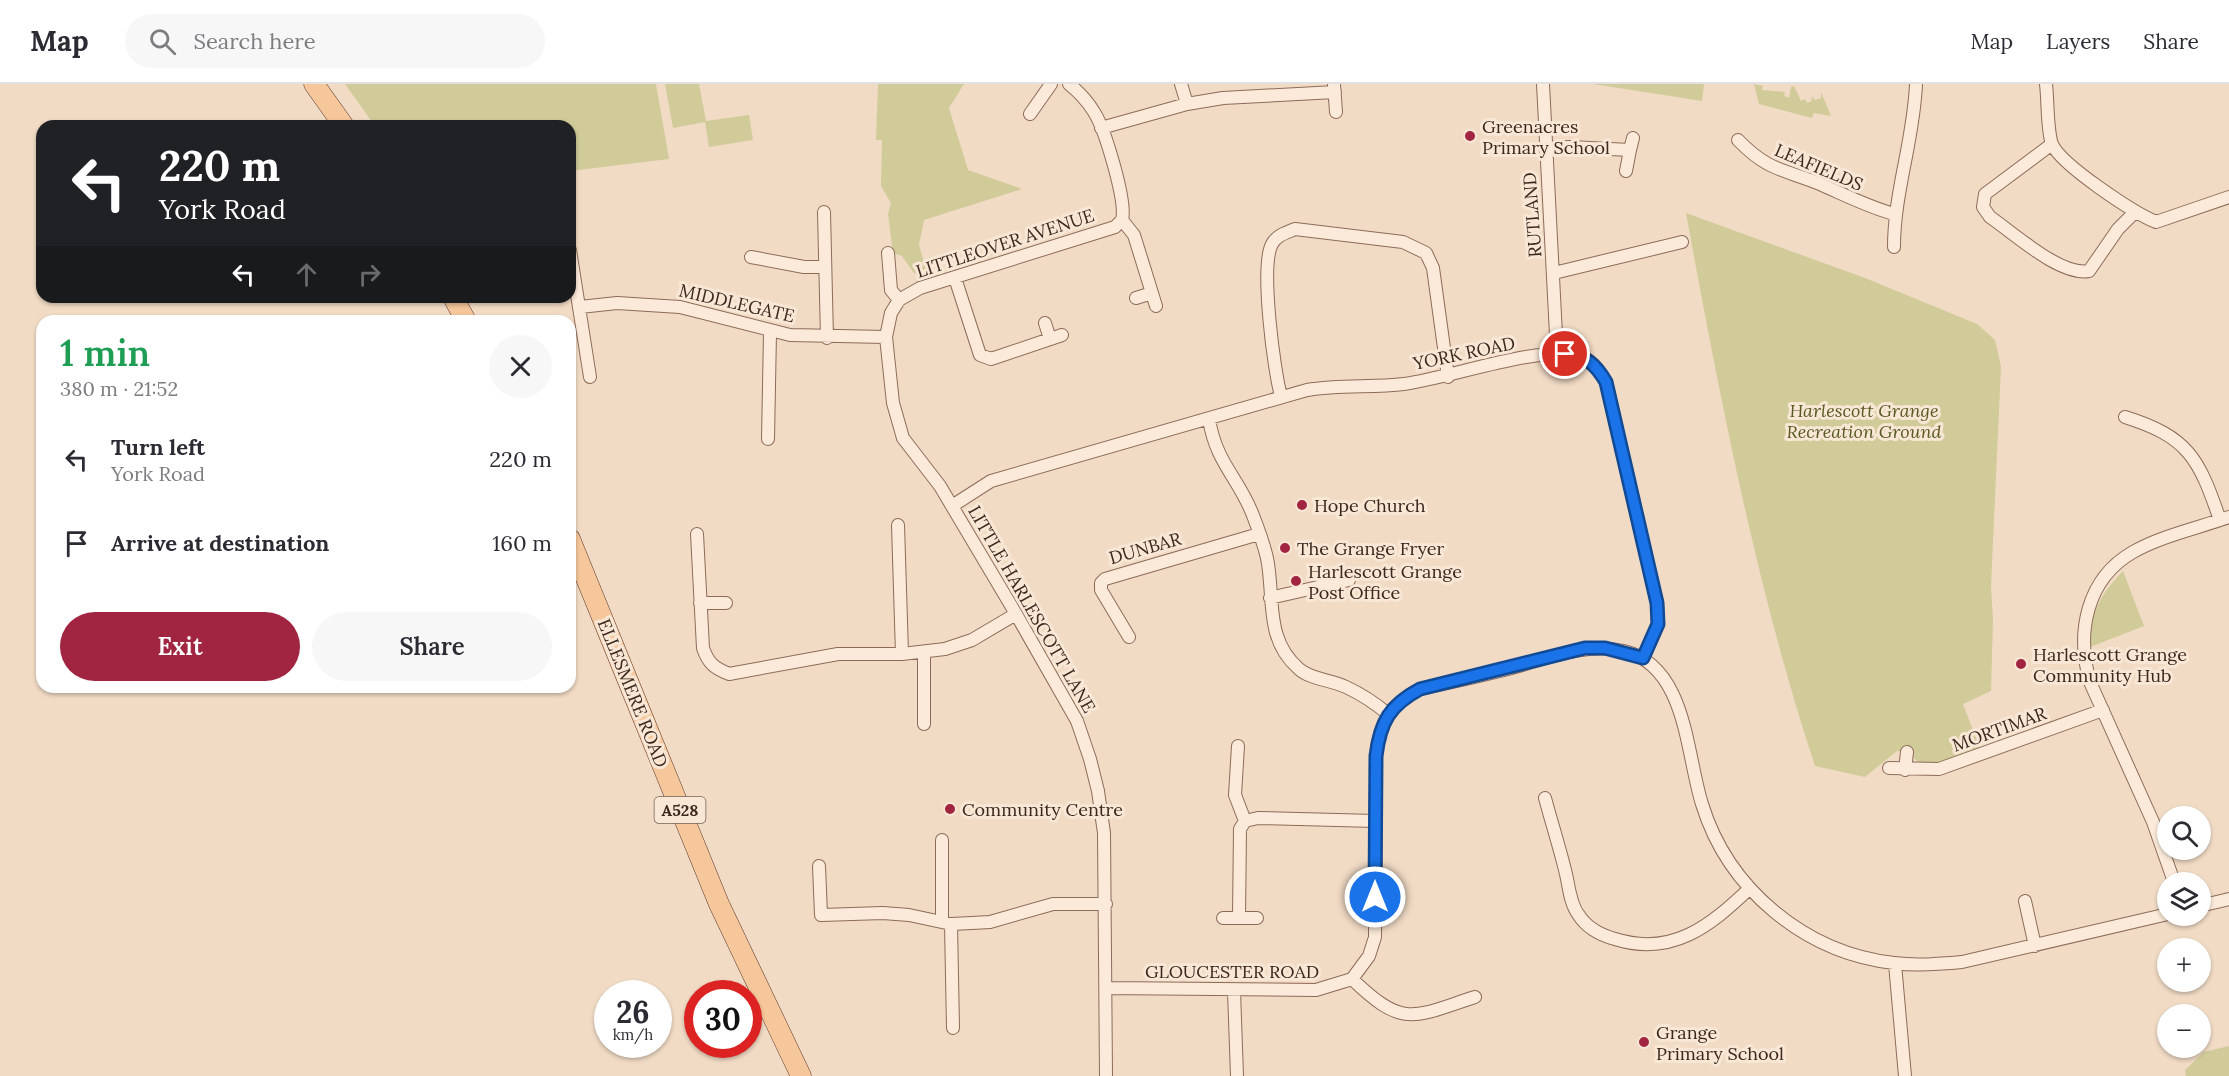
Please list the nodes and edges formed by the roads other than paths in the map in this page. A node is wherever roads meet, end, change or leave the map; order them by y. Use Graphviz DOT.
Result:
graph roads {
  1 [pos="314,84"];
  2 [pos="1051,84"];
  3 [pos="1069,84"];
  4 [pos="1181,84"];
  5 [pos="1543,84"];
  6 [pos="1916,84"];
  7 [pos="2046,84"];
  8 [pos="1334,88"];
  9 [pos="1187,104"];
  10 [pos="1336,112"];
  11 [pos="1030,114"];
  12 [pos="340,120"];
  13 [pos="1101,128"];
  14 [pos="1738,140"];
  15 [pos="2052,144"];
  16 [pos="1546,148"];
  17 [pos="1626,171"];
  18 [pos="2229,197"];
  19 [pos="824,212"];
  20 [pos="2134,213"];
  21 [pos="1894,214"];
  22 [pos="1122,220"];
  23 [pos="1682,242"];
  24 [pos="1894,247"];
  25 [pos="888,253"];
  26 [pos="751,257"];
  27 [pos="824,267"];
  28 [pos="1554,273"];
  29 [pos="956,278"];
  30 [pos="576,284"];
  31 [pos="1152,293"];
  32 [pos="1136,298"];
  33 [pos="898,300"];
  34 [pos="1156,306"];
  35 [pos="580,307"];
  36 [pos="1046,323"];
  37 [pos="770,332"];
  38 [pos="1062,335"];
  39 [pos="886,337"];
  40 [pos="827,338"];
  41 [pos="1050,339"];
  42 [pos="1557,354"];
  43 [pos="590,377"];
  44 [pos="1448,377"];
  45 [pos="1281,396"];
  46 [pos="2125,417"];
  47 [pos="1209,419"];
  48 [pos="768,439"];
  49 [pos="952,506"];
  50 [pos="2225,518"];
  51 [pos="898,525"];
  52 [pos="697,534"];
  53 [pos="1259,534"];
  54 [pos="576,554"];
  55 [pos="1349,580"];
  56 [pos="1270,598"];
  57 [pos="700,603"];
  58 [pos="726,603"];
  59 [pos="1016,614"];
  60 [pos="1129,637"];
  61 [pos="924,652"];
  62 [pos="902,654"];
  63 [pos="1643,658"];
  64 [pos="2103,710"];
  65 [pos="1388,714"];
  66 [pos="924,724"];
  67 [pos="1238,746"];
  68 [pos="1907,752"];
  69 [pos="1889,768"];
  70 [pos="1905,770"];
  71 [pos="1545,798"];
  72 [pos="1245,821"];
  73 [pos="1375,821"];
  74 [pos="942,840"];
  75 [pos="819,866"];
  76 [pos="2170,872"];
  77 [pos="1749,889"];
  78 [pos="2229,899"];
  79 [pos="2025,901"];
  80 [pos="2211,903"];
  81 [pos="1107,904"];
  82 [pos="2157,917"];
  83 [pos="1223,918"];
  84 [pos="1239,918"];
  85 [pos="1257,918"];
  86 [pos="947,923"];
  87 [pos="2035,946"];
  88 [pos="1895,964"];
  89 [pos="1352,979"];
  90 [pos="1106,988"];
  91 [pos="1234,991"];
  92 [pos="1475,997"];
  93 [pos="953,1028"];
  94 [pos="801,1076"];
  95 [pos="1106,1076"];
  96 [pos="1237,1076"];
  97 [pos="1905,1076"];
  1 -- 12 [label="main road"];
  2 -- 11 [label="street"];
  3 -- 13 [label="street"];
  4 -- 9 [label="street"];
  5 -- 16 [label="street, RUTLAND"];
  6 -- 21 [label="street"];
  7 -- 15 [label="street"];
  8 -- 9 [label="street"];
  8 -- 10 [label="street"];
  9 -- 13 [label="street"];
  13 -- 22 [label="street"];
  14 -- 21 [label="street, LEAFIELDS"];
  15 -- 20 [label="street"];
  15 -- 20 [label="street"];
  16 -- 17 [label="street"];
  16 -- 28 [label="street, RUTLAND"];
  18 -- 20 [label="street"];
  19 -- 27 [label="street"];
  21 -- 24 [label="street"];
  22 -- 29 [label="street, LITTLEOVER AVENUE"];
  22 -- 31 [label="street"];
  23 -- 28 [label="street, RUTLAND"];
  25 -- 33 [label="street"];
  26 -- 27 [label="street"];
  27 -- 40 [label="street"];
  28 -- 42 [label="street, RUTLAND"];
  29 -- 33 [label="street, LITTLEOVER AVENUE"];
  29 -- 41 [label="street"];
  30 -- 35 [label="street"];
  31 -- 32 [label="street"];
  31 -- 34 [label="street"];
  33 -- 39 [label="street, LITTLE HARLESCOTT LANE"];
  35 -- 37 [label="street, MIDDLEGATE"];
  35 -- 43 [label="street"];
  36 -- 41 [label="street"];
  37 -- 40 [label="street, MIDDLEGATE"];
  37 -- 48 [label="street"];
  38 -- 41 [label="street"];
  39 -- 40 [label="street, MIDDLEGATE"];
  39 -- 49 [label="street, LITTLE HARLESCOTT LANE"];
  42 -- 44 [label="street, YORK ROAD"];
  42 -- 63 [label="street, YORK ROAD"];
  44 -- 45 [label="street, YORK ROAD"];
  44 -- 45 [label="street"];
  45 -- 47 [label="street, YORK ROAD"];
  46 -- 50 [label="street"];
  47 -- 49 [label="street, YORK ROAD"];
  47 -- 53 [label="street"];
  49 -- 59 [label="street, LITTLE HARLESCOTT LANE"];
  50 -- 64 [label="street"];
  51 -- 62 [label="street"];
  52 -- 57 [label="street"];
  53 -- 56 [label="street"];
  53 -- 60 [label="street, DUNBAR"];
  54 -- 94 [label="main road, ELLESMERE ROAD / A528"];
  55 -- 56 [label="street"];
  56 -- 65 [label="street"];
  57 -- 58 [label="street"];
  57 -- 62 [label="street"];
  59 -- 61 [label="street"];
  59 -- 81 [label="street, LITTLE HARLESCOTT LANE"];
  61 -- 62 [label="street"];
  61 -- 66 [label="street"];
  63 -- 65 [label="street"];
  63 -- 77 [label="street"];
  64 -- 70 [label="street, MORTIMAR"];
  64 -- 76 [label="street"];
  65 -- 73 [label="street"];
  67 -- 72 [label="street"];
  68 -- 70 [label="street"];
  69 -- 70 [label="street, MORTIMAR"];
  71 -- 77 [label="street"];
  72 -- 73 [label="street"];
  72 -- 84 [label="street"];
  73 -- 89 [label="street"];
  74 -- 86 [label="street"];
  75 -- 86 [label="street"];
  77 -- 88 [label="street"];
  78 -- 80 [label="street"];
  79 -- 87 [label="street"];
  81 -- 86 [label="street"];
  81 -- 90 [label="street, LITTLE HARLESCOTT LANE"];
  82 -- 87 [label="street"];
  83 -- 84 [label="street"];
  84 -- 85 [label="street"];
  86 -- 93 [label="street"];
  87 -- 88 [label="street"];
  88 -- 97 [label="street"];
  89 -- 91 [label="street, GLOUCESTER ROAD"];
  89 -- 92 [label="street"];
  90 -- 91 [label="street, GLOUCESTER ROAD"];
  90 -- 95 [label="street, LITTLE HARLESCOTT LANE"];
  91 -- 96 [label="street"];
}
